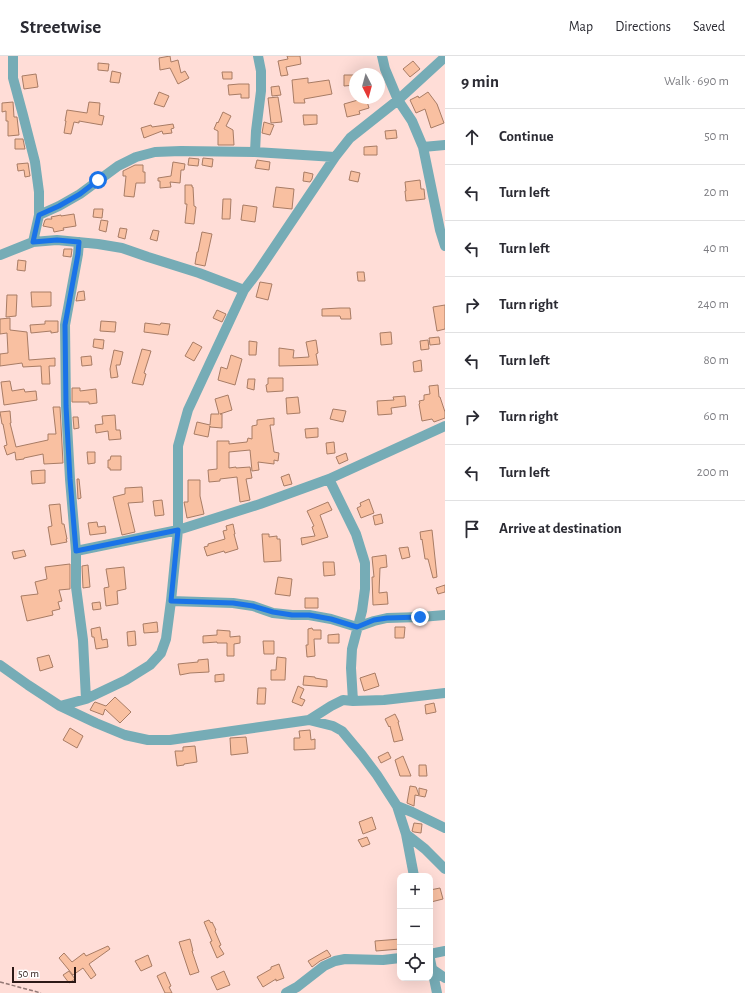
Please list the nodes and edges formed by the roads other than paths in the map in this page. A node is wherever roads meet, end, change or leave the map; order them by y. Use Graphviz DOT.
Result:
graph roads {
  1 [pos="13,56"];
  2 [pos="258,56"];
  3 [pos="382,56"];
  4 [pos="445,58"];
  5 [pos="398,100"];
  6 [pos="445,145"];
  7 [pos="423,147"];
  8 [pos="255,152"];
  9 [pos="335,157"];
  10 [pos="39,215"];
  11 [pos="33,242"];
  12 [pos="79,242"];
  13 [pos="445,246"];
  14 [pos="0,255"];
  15 [pos="244,290"];
  16 [pos="445,426"];
  17 [pos="329,479"];
  18 [pos="178,530"];
  19 [pos="76,551"];
  20 [pos="171,601"];
  21 [pos="445,615"];
  22 [pos="357,627"];
  23 [pos="0,665"];
  24 [pos="445,693"];
  25 [pos="86,699"];
  26 [pos="353,701"];
  27 [pos="60,706"];
  28 [pos="309,720"];
  29 [pos="396,806"];
  30 [pos="445,828"];
  31 [pos="406,834"];
  32 [pos="445,869"];
  33 [pos="413,873"];
  34 [pos="445,950"];
  35 [pos="433,953"];
  36 [pos="397,958"];
  37 [pos="433,966"];
  38 [pos="433,974"];
  39 [pos="445,978"];
  40 [pos="286,993"];
  41 [pos="437,993"];
  1 -- 10 [label="street"];
  2 -- 8 [label="street"];
  3 -- 5 [label="street"];
  4 -- 5 [label="street"];
  5 -- 7 [label="street"];
  5 -- 9 [label="street"];
  6 -- 7 [label="street"];
  7 -- 13 [label="street"];
  8 -- 9 [label="street"];
  8 -- 10 [label="street"];
  9 -- 15 [label="street"];
  10 -- 11 [label="street"];
  11 -- 12 [label="street"];
  11 -- 14 [label="street"];
  12 -- 15 [label="street"];
  12 -- 19 [label="street"];
  15 -- 18 [label="street"];
  16 -- 17 [label="street"];
  17 -- 18 [label="street"];
  17 -- 22 [label="street"];
  18 -- 19 [label="street"];
  18 -- 20 [label="street"];
  19 -- 25 [label="street"];
  20 -- 22 [label="street"];
  20 -- 25 [label="street"];
  21 -- 22 [label="street"];
  22 -- 26 [label="street"];
  23 -- 27 [label="street"];
  24 -- 26 [label="street"];
  25 -- 27 [label="street"];
  26 -- 28 [label="street"];
  27 -- 28 [label="street"];
  28 -- 29 [label="street"];
  29 -- 30 [label="street"];
  29 -- 31 [label="street"];
  31 -- 32 [label="street"];
  31 -- 33 [label="street"];
  34 -- 35 [label="street"];
  36 -- 40 [label="street"];
  37 -- 39 [label="street"];
  38 -- 41 [label="street"];
}
